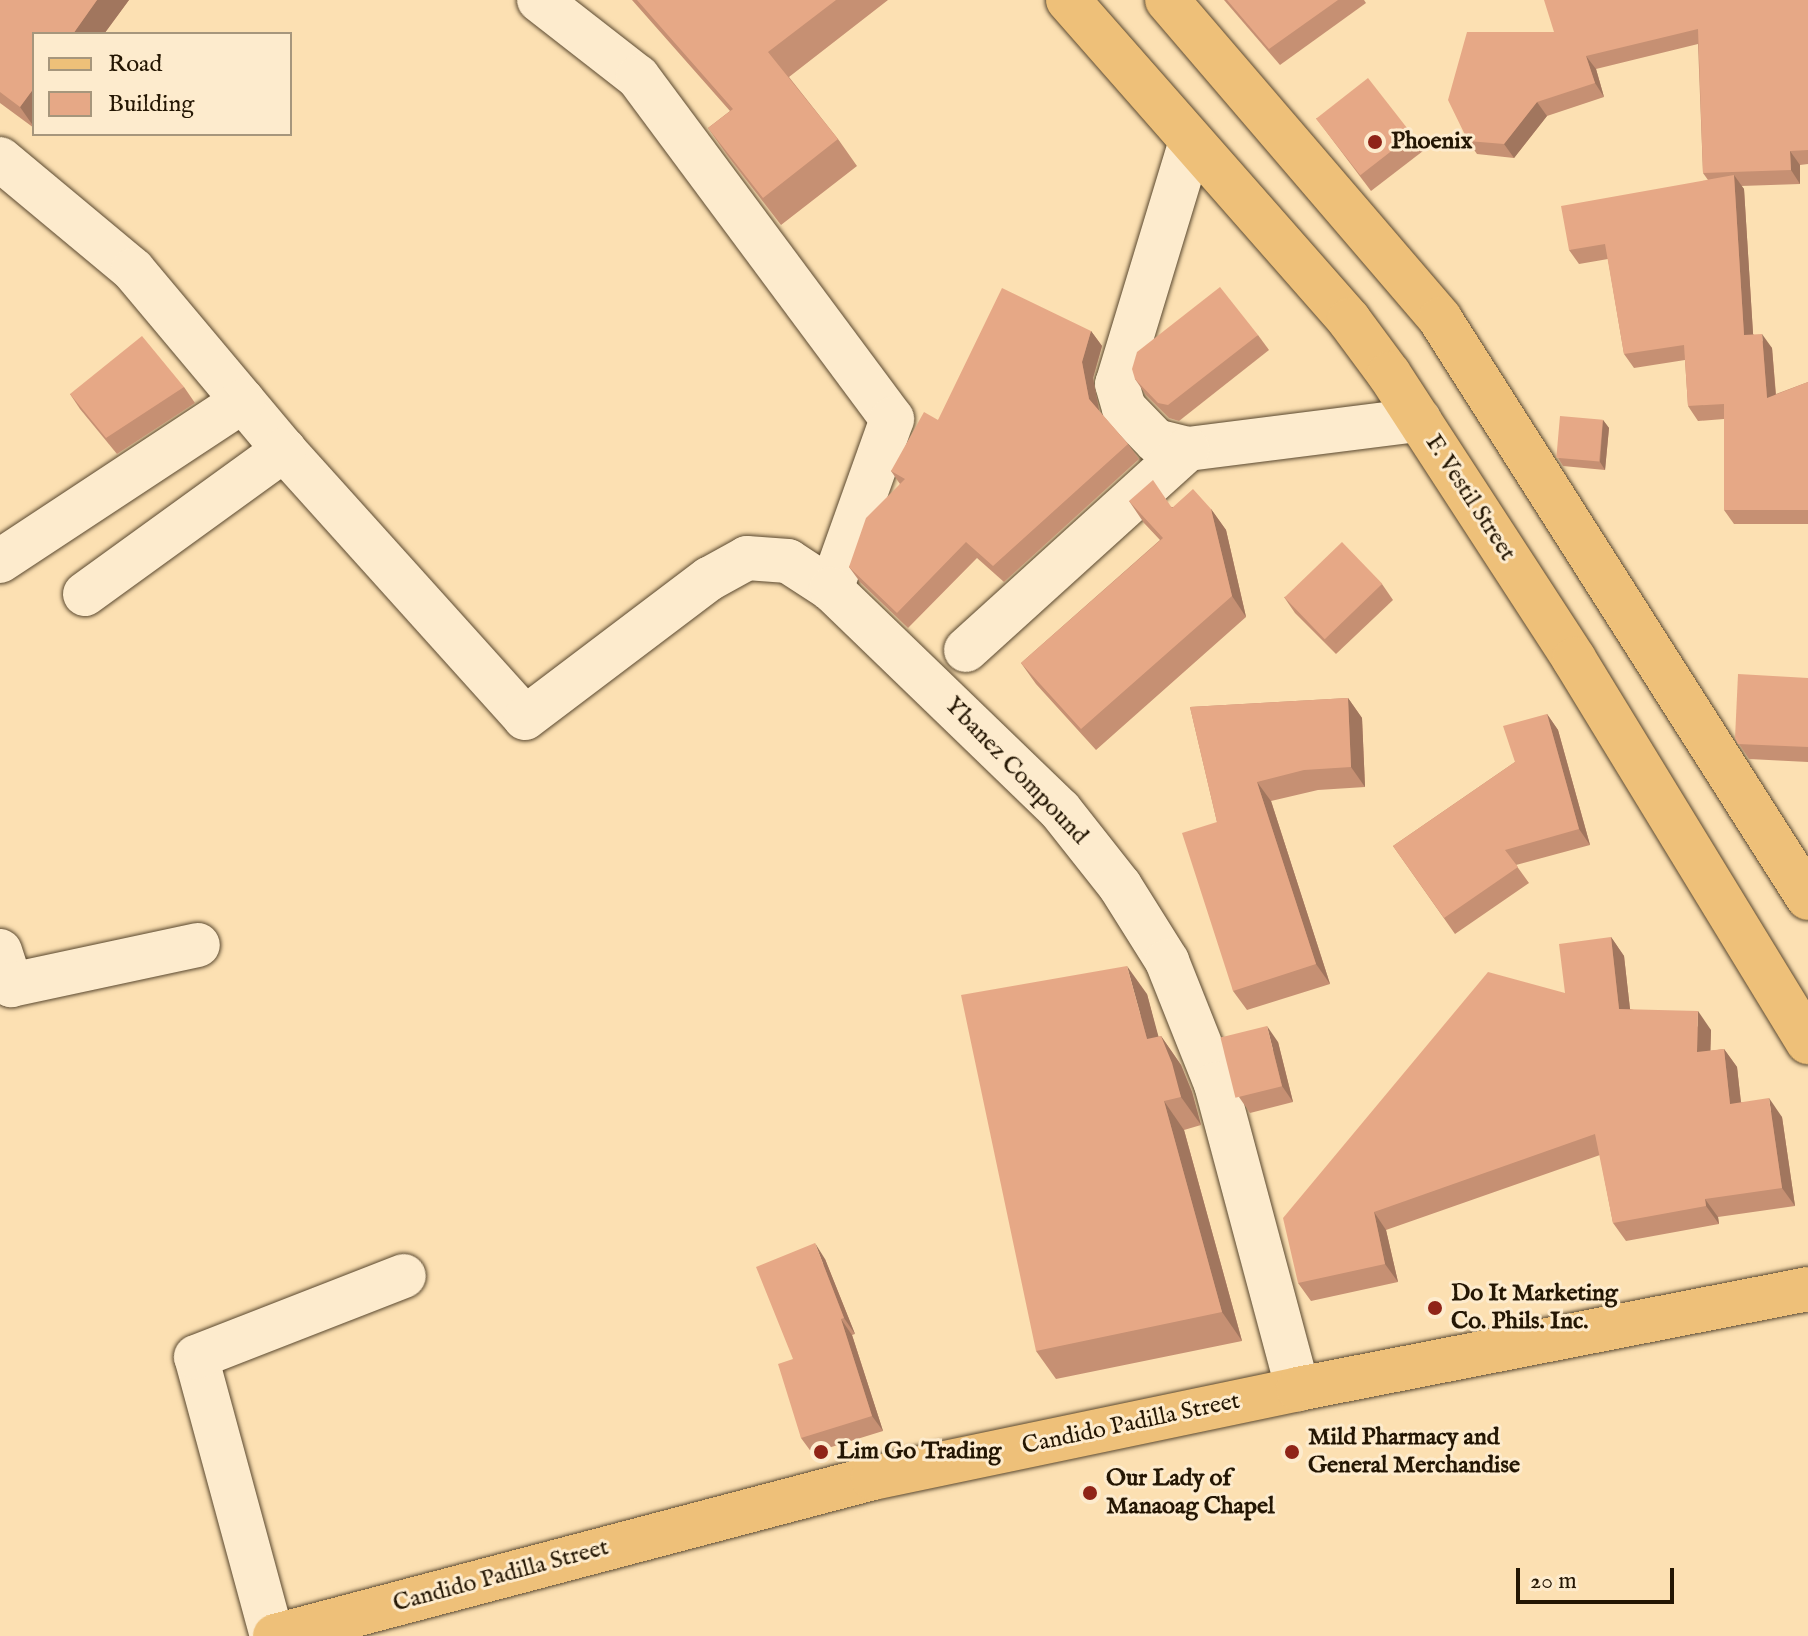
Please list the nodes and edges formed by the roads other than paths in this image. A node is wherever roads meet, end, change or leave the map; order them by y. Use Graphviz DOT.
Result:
graph roads {
  1 [pos="1068,0"];
  2 [pos="1167,0"];
  3 [pos="542,1"];
  4 [pos="1191,141"];
  5 [pos="0,159"];
  6 [pos="243,401"];
  7 [pos="1419,420"];
  8 [pos="1188,449"];
  9 [pos="284,450"];
  10 [pos="0,561"];
  11 [pos="831,589"];
  12 [pos="85,594"];
  13 [pos="966,650"];
  14 [pos="1808,898"];
  15 [pos="198,945"];
  16 [pos="0,951"];
  17 [pos="1808,1042"];
  18 [pos="404,1276"];
  19 [pos="1808,1289"];
  20 [pos="1298,1389"];
  21 [pos="273,1636"];
  1 -- 4 [label="main road, F. Vestil Street"];
  2 -- 14 [label="main road"];
  3 -- 11 [label="street"];
  4 -- 7 [label="main road, F. Vestil Street"];
  4 -- 8 [label="street"];
  5 -- 6 [label="street"];
  6 -- 9 [label="street"];
  6 -- 10 [label="street"];
  7 -- 8 [label="street"];
  7 -- 17 [label="main road, F. Vestil Street"];
  8 -- 13 [label="street"];
  9 -- 11 [label="street, Ybanez Compound"];
  9 -- 12 [label="street"];
  11 -- 20 [label="street, Ybanez Compound"];
  15 -- 16 [label="street"];
  18 -- 21 [label="street"];
  19 -- 20 [label="main road, Candido Padilla Street"];
  20 -- 21 [label="main road, Candido Padilla Street"];
}
